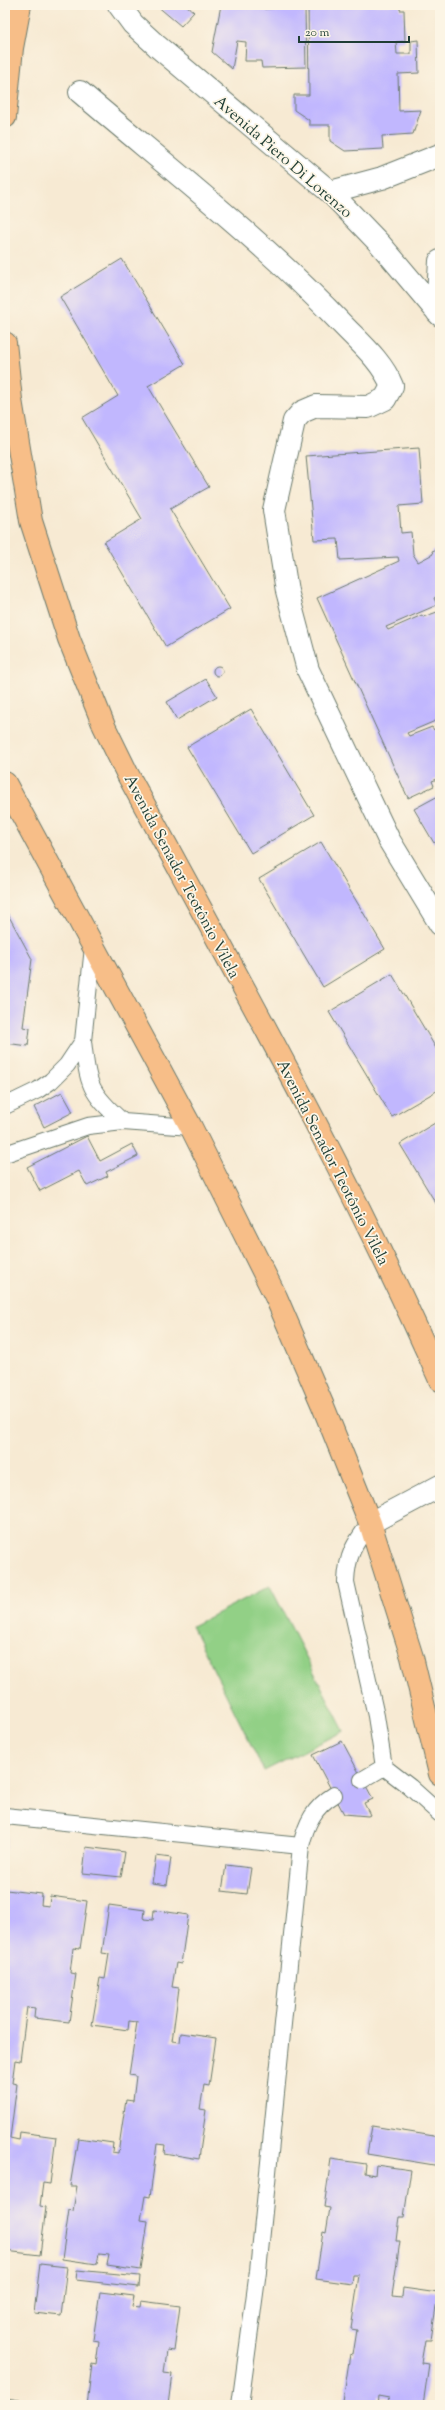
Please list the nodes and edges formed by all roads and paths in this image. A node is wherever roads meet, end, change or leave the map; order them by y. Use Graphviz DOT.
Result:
graph roads {
  1 [pos="20,5"];
  2 [pos="119,5"];
  3 [pos="80,92"];
  4 [pos="5,117"];
  5 [pos="440,155"];
  6 [pos="330,192"];
  7 [pos="440,261"];
  8 [pos="439,314"];
  9 [pos="5,343"];
  10 [pos="5,784"];
  11 [pos="440,924"];
  12 [pos="93,947"];
  13 [pos="83,1041"];
  14 [pos="5,1106"];
  15 [pos="123,1122"];
  16 [pos="191,1127"];
  17 [pos="5,1154"];
  18 [pos="440,1380"];
  19 [pos="440,1486"];
  20 [pos="370,1523"];
  21 [pos="384,1767"];
  22 [pos="440,1774"];
  23 [pos="362,1780"];
  24 [pos="334,1795"];
  25 [pos="440,1814"];
  26 [pos="5,1816"];
  27 [pos="301,1846"];
  28 [pos="240,2405"];
  1 -- 4 [label="main road"];
  2 -- 6 [label="street, Avenida Piero Di Lorenzo"];
  3 -- 11 [label="street"];
  5 -- 6 [label="street"];
  6 -- 8 [label="street, Avenida Piero Di Lorenzo"];
  7 -- 8 [label="street"];
  9 -- 18 [label="main road, Avenida Senador Teotônio Vilela"];
  10 -- 12 [label="main road"];
  12 -- 13 [label="lane"];
  12 -- 16 [label="main road"];
  13 -- 14 [label="lane"];
  13 -- 15 [label="lane"];
  15 -- 16 [label="lane"];
  15 -- 17 [label="lane"];
  16 -- 20 [label="main road"];
  19 -- 20 [label="street"];
  20 -- 21 [label="lane"];
  20 -- 22 [label="main road"];
  21 -- 23 [label="lane"];
  21 -- 25 [label="lane"];
  24 -- 27 [label="lane"];
  26 -- 27 [label="lane"];
  27 -- 28 [label="lane"];
}
